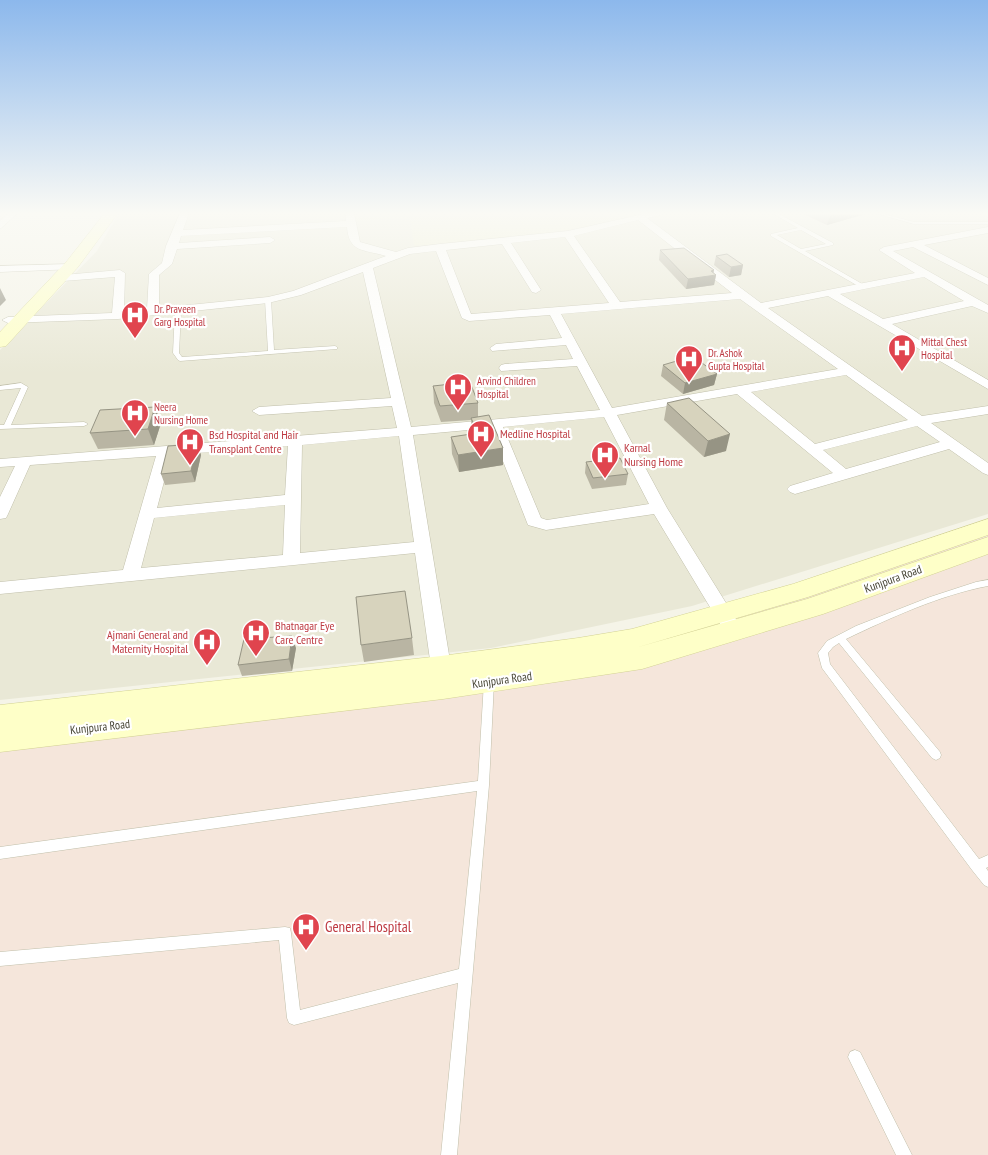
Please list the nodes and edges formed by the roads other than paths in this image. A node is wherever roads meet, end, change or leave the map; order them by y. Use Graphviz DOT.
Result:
graph roads {
  1 [pos="67,267"];
  2 [pos="69,267"];
  3 [pos="164,267"];
  4 [pos="362,267"];
  5 [pos="367,267"];
  6 [pos="447,267"];
  7 [pos="521,267"];
  8 [pos="590,267"];
  9 [pos="705,267"];
  10 [pos="828,267"];
  11 [pos="912,267"];
  12 [pos="959,267"];
  13 [pos="0,269"];
  14 [pos="65,271"];
  15 [pos="924,274"];
  16 [pos="988,282"];
  17 [pos="862,286"];
  18 [pos="536,290"];
  19 [pos="830,293"];
  20 [pos="742,295"];
  21 [pos="988,296"];
  22 [pos="268,300"];
  23 [pos="971,301"];
  24 [pos="616,306"];
  25 [pos="758,307"];
  26 [pos="178,310"];
  27 [pos="988,310"];
  28 [pos="554,311"];
  29 [pos="153,313"];
  30 [pos="118,316"];
  31 [pos="10,322"];
  32 [pos="881,323"];
  33 [pos="569,341"];
  34 [pos="0,342"];
  35 [pos="335,348"];
  36 [pos="496,348"];
  37 [pos="271,353"];
  38 [pos="580,362"];
  39 [pos="505,368"];
  40 [pos="848,371"];
  41 [pos="988,385"];
  42 [pos="0,388"];
  43 [pos="740,390"];
  44 [pos="398,402"];
  45 [pos="988,410"];
  46 [pos="259,411"];
  47 [pos="607,413"];
  48 [pos="919,421"];
  49 [pos="84,424"];
  50 [pos="495,424"];
  51 [pos="3,427"];
  52 [pos="406,432"];
  53 [pos="295,441"];
  54 [pos="950,444"];
  55 [pos="812,449"];
  56 [pos="165,450"];
  57 [pos="25,462"];
  58 [pos="0,463"];
  59 [pos="988,470"];
  60 [pos="843,474"];
  61 [pos="796,489"];
  62 [pos="293,499"];
  63 [pos="659,508"];
  64 [pos="0,514"];
  65 [pos="147,514"];
  66 [pos="988,527"];
  67 [pos="988,545"];
  68 [pos="422,547"];
  69 [pos="291,560"];
  70 [pos="130,576"];
  71 [pos="988,584"];
  72 [pos="0,588"];
  73 [pos="728,623"];
  74 [pos="840,638"];
  75 [pos="441,667"];
  76 [pos="488,671"];
  77 [pos="0,717"];
  78 [pos="0,739"];
  79 [pos="936,755"];
  80 [pos="483,785"];
  81 [pos="0,853"];
  82 [pos="988,861"];
  83 [pos="976,866"];
  84 [pos="988,881"];
  85 [pos="0,959"];
  86 [pos="466,974"];
  87 [pos="855,1057"];
  88 [pos="450,1155"];
  89 [pos="904,1155"];
  1 -- 14 [label="street"];
  2 -- 14 [label="street"];
  3 -- 29 [label="street"];
  4 -- 22 [label="street"];
  5 -- 44 [label="street"];
  6 -- 28 [label="street"];
  7 -- 18 [label="street"];
  8 -- 24 [label="street"];
  9 -- 20 [label="street"];
  10 -- 17 [label="lane"];
  11 -- 15 [label="street"];
  12 -- 16 [label="street"];
  13 -- 14 [label="street"];
  14 -- 30 [label="street"];
  14 -- 31 [label="street"];
  15 -- 17 [label="street"];
  15 -- 23 [label="street"];
  17 -- 19 [label="street"];
  19 -- 25 [label="street"];
  19 -- 32 [label="street"];
  20 -- 24 [label="street"];
  20 -- 25 [label="street"];
  21 -- 23 [label="street"];
  22 -- 26 [label="street"];
  22 -- 37 [label="lane"];
  23 -- 27 [label="street"];
  23 -- 32 [label="street"];
  24 -- 28 [label="street"];
  25 -- 40 [label="street"];
  26 -- 29 [label="street"];
  26 -- 37 [label="lane"];
  28 -- 33 [label="street"];
  29 -- 30 [label="street"];
  30 -- 31 [label="street"];
  31 -- 34 [label="street"];
  32 -- 41 [label="street"];
  33 -- 36 [label="street"];
  33 -- 38 [label="street"];
  35 -- 37 [label="lane"];
  38 -- 39 [label="street"];
  38 -- 47 [label="street"];
  40 -- 43 [label="street"];
  40 -- 48 [label="street"];
  42 -- 51 [label="lane"];
  43 -- 47 [label="street"];
  43 -- 55 [label="street"];
  44 -- 46 [label="street"];
  44 -- 52 [label="street"];
  45 -- 48 [label="street"];
  47 -- 50 [label="street"];
  47 -- 63 [label="street"];
  48 -- 54 [label="street"];
  48 -- 55 [label="street"];
  49 -- 51 [label="lane"];
  50 -- 52 [label="street"];
  50 -- 63 [label="street"];
  52 -- 53 [label="street"];
  52 -- 68 [label="street"];
  53 -- 56 [label="street"];
  53 -- 62 [label="street"];
  54 -- 59 [label="street"];
  54 -- 60 [label="street"];
  55 -- 60 [label="street"];
  56 -- 57 [label="street"];
  56 -- 65 [label="street"];
  57 -- 58 [label="street"];
  57 -- 64 [label="street"];
  60 -- 61 [label="street"];
  62 -- 65 [label="street"];
  62 -- 69 [label="street"];
  63 -- 73 [label="street"];
  65 -- 70 [label="street"];
  66 -- 73 [label="street, Kunjpura Road"];
  67 -- 73 [label="street, Kunjpura Road"];
  68 -- 69 [label="street"];
  68 -- 75 [label="street"];
  69 -- 70 [label="street"];
  70 -- 72 [label="street"];
  71 -- 74 [label="lane"];
  73 -- 76 [label="street, Kunjpura Road"];
  74 -- 79 [label="lane"];
  74 -- 83 [label="lane"];
  75 -- 76 [label="street, Kunjpura Road"];
  75 -- 77 [label="street, Kunjpura Road"];
  76 -- 78 [label="street, Kunjpura Road"];
  76 -- 80 [label="lane"];
  80 -- 81 [label="lane"];
  80 -- 86 [label="lane"];
  82 -- 83 [label="lane"];
  83 -- 84 [label="lane"];
  85 -- 86 [label="lane"];
  86 -- 88 [label="lane"];
  87 -- 89 [label="lane"];
}
